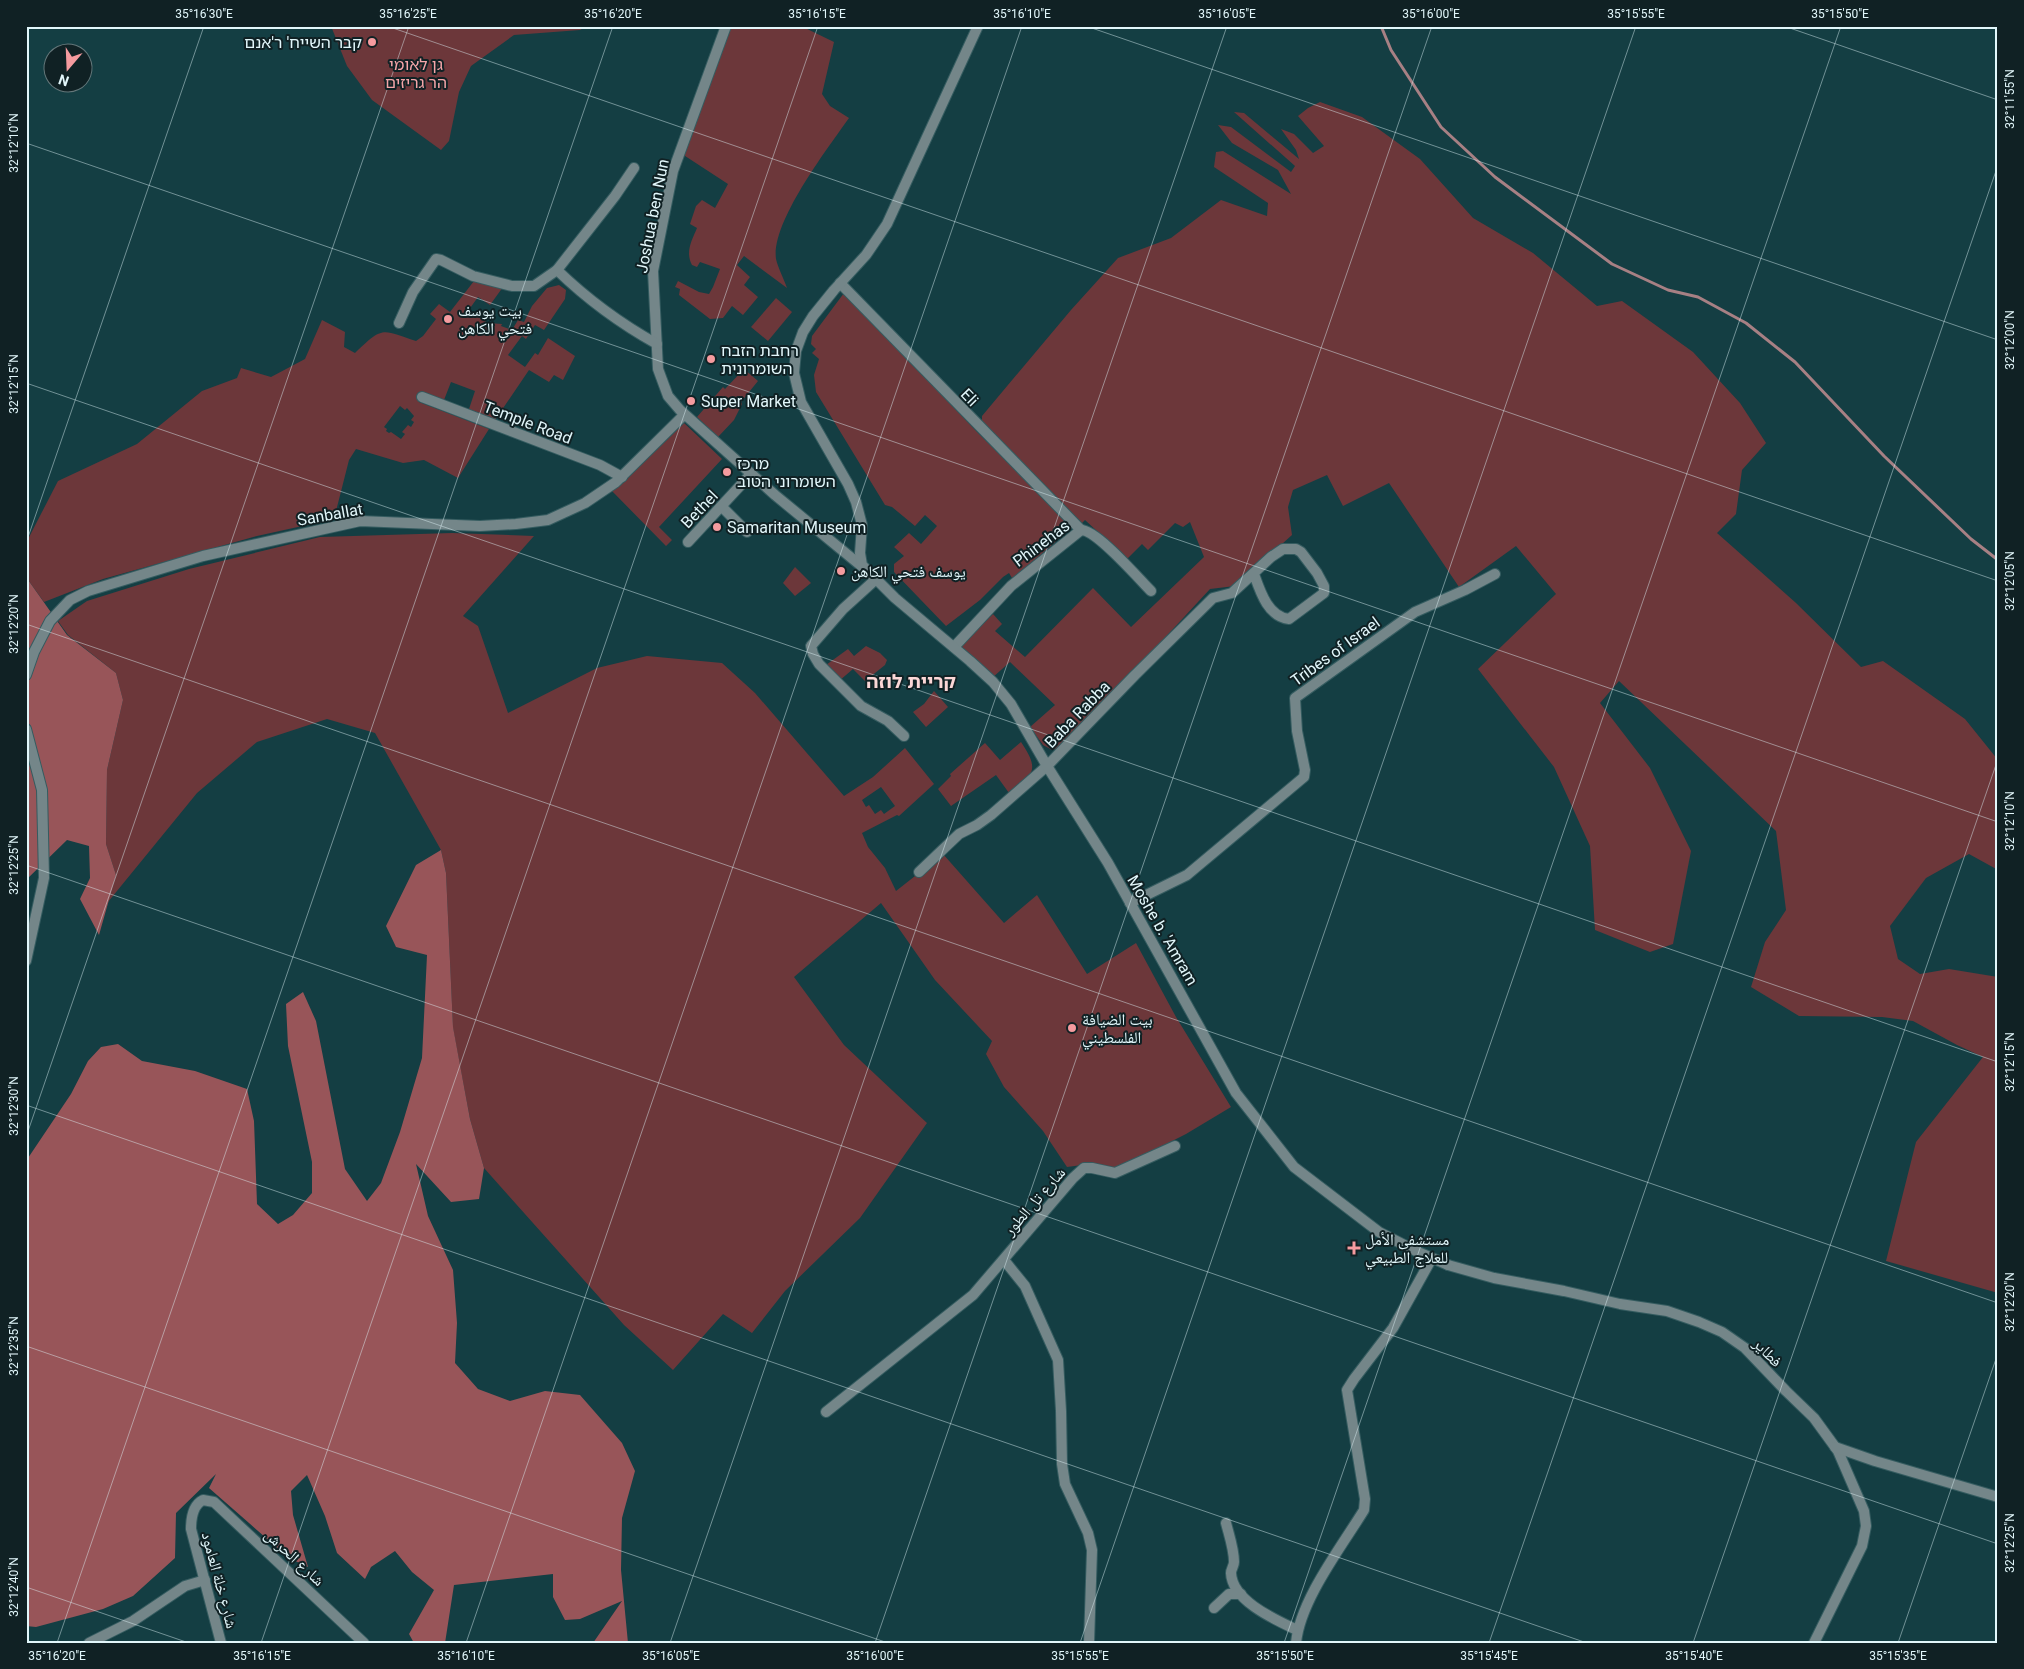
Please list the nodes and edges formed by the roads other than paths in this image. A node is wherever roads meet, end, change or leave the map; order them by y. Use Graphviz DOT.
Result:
graph roads {
  1 [pos="726,26"];
  2 [pos="978,26"];
  3 [pos="634,168"];
  4 [pos="557,270"];
  5 [pos="840,283"];
  6 [pos="399,324"];
  7 [pos="657,344"];
  8 [pos="422,398"];
  9 [pos="684,414"];
  10 [pos="751,474"];
  11 [pos="622,477"];
  12 [pos="722,507"];
  13 [pos="1081,530"];
  14 [pos="747,532"];
  15 [pos="688,542"];
  16 [pos="865,569"];
  17 [pos="1254,574"];
  18 [pos="1495,574"];
  19 [pos="875,580"];
  20 [pos="1151,592"];
  21 [pos="954,647"];
  22 [pos="26,675"];
  23 [pos="26,729"];
  24 [pos="904,736"];
  25 [pos="1047,766"];
  26 [pos="919,872"];
  27 [pos="1130,903"];
  28 [pos="26,961"];
  29 [pos="1175,1146"];
  30 [pos="1432,1258"];
  31 [pos="1004,1260"];
  32 [pos="1448,1264"];
  33 [pos="826,1412"];
  34 [pos="1835,1447"];
  35 [pos="1998,1498"];
  36 [pos="203,1500"];
  37 [pos="1226,1523"];
  38 [pos="205,1580"];
  39 [pos="1242,1594"];
  40 [pos="1214,1608"];
  41 [pos="1298,1630"];
  42 [pos="89,1643"];
  43 [pos="221,1643"];
  44 [pos="364,1643"];
  45 [pos="1089,1643"];
  46 [pos="1296,1643"];
  47 [pos="1814,1643"];
  1 -- 7 [label="street, Joshua ben Nun"];
  2 -- 5 [label="street"];
  3 -- 4 [label="street"];
  4 -- 6 [label="street"];
  4 -- 7 [label="street"];
  5 -- 13 [label="street, Eli"];
  5 -- 16 [label="street"];
  7 -- 9 [label="street, Joshua ben Nun"];
  8 -- 11 [label="street, Temple Road"];
  9 -- 10 [label="street, Joshua ben Nun"];
  9 -- 11 [label="street, Sanballat"];
  10 -- 12 [label="street, Bethel"];
  10 -- 16 [label="street, Joshua ben Nun"];
  11 -- 22 [label="street, Sanballat"];
  12 -- 14 [label="street"];
  12 -- 15 [label="street, Bethel"];
  13 -- 20 [label="street, Phinehas"];
  13 -- 21 [label="street, Phinehas"];
  16 -- 19 [label="street, Joshua ben Nun"];
  17 -- 17 [label="street, Baba Rabba"];
  17 -- 25 [label="street, Baba Rabba"];
  18 -- 27 [label="street, Tribes of Israel"];
  19 -- 21 [label="street, Moshe b. 'Amram"];
  19 -- 24 [label="street"];
  21 -- 25 [label="street, Moshe b. 'Amram"];
  23 -- 28 [label="street"];
  25 -- 26 [label="street, Baba Rabba"];
  25 -- 27 [label="street, Moshe b. 'Amram"];
  27 -- 30 [label="street, Moshe b. 'Amram"];
  29 -- 31 [label="street, شارع تل الطور"];
  30 -- 32 [label="street, Moshe b. 'Amram"];
  30 -- 41 [label="street"];
  31 -- 33 [label="street"];
  31 -- 45 [label="street"];
  32 -- 34 [label="street, فطاير"];
  34 -- 35 [label="street"];
  34 -- 47 [label="street, فطاير"];
  36 -- 38 [label="street, شارع خلة العامود"];
  36 -- 44 [label="street, شارع الحرش"];
  37 -- 39 [label="street"];
  38 -- 42 [label="street"];
  38 -- 43 [label="street, شارع خلة العامود"];
  39 -- 40 [label="street"];
  39 -- 41 [label="street"];
  41 -- 46 [label="street"];
}
